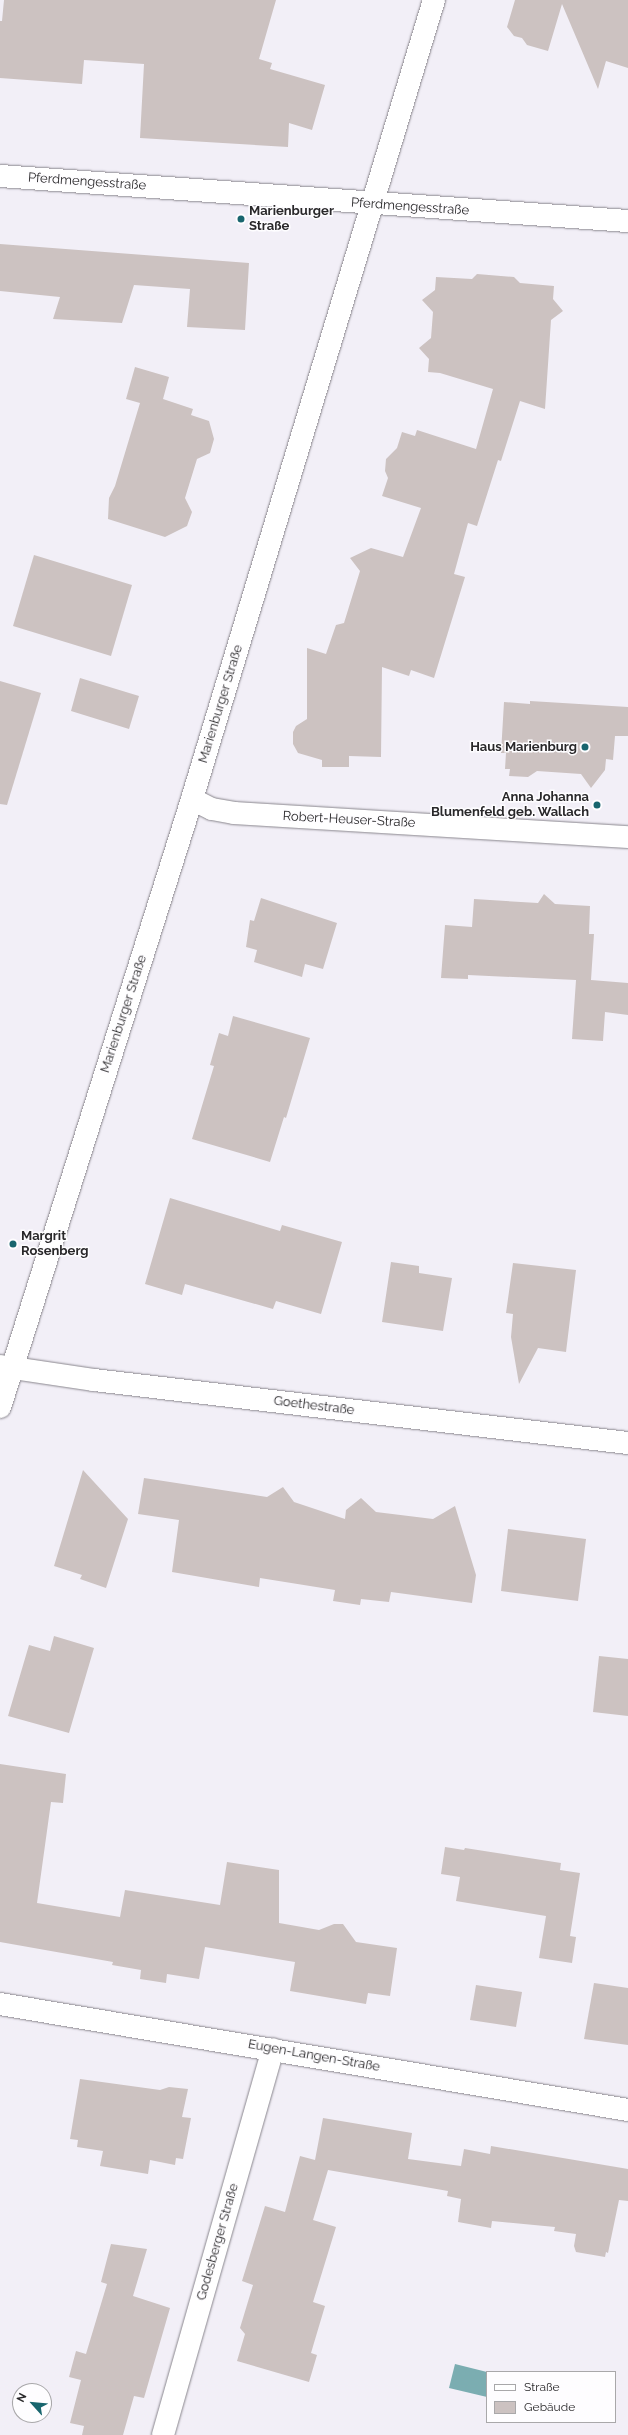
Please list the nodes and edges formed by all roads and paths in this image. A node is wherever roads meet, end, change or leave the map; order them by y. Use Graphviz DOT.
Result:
graph roads {
  1 [pos="434,0"];
  2 [pos="0,176"];
  3 [pos="374,204"];
  4 [pos="628,221"];
  5 [pos="192,799"];
  6 [pos="628,837"];
  7 [pos="6,1367"];
  8 [pos="0,1407"];
  9 [pos="628,1443"];
  10 [pos="0,2004"];
  11 [pos="273,2049"];
  12 [pos="628,2110"];
  13 [pos="163,2435"];
  1 -- 3 [label="street, Marienburger Straße"];
  2 -- 3 [label="street, Pferdmengesstraße"];
  3 -- 4 [label="street, Pferdmengesstraße"];
  3 -- 5 [label="street, Marienburger Straße"];
  5 -- 6 [label="street, Robert-Heuser-Straße"];
  5 -- 7 [label="street, Marienburger Straße"];
  7 -- 8 [label="street, Marienburger Straße"];
  7 -- 9 [label="street, Goethestraße"];
  10 -- 11 [label="street, Eugen-Langen-Straße"];
  11 -- 12 [label="street, Eugen-Langen-Straße"];
  11 -- 13 [label="street, Godesberger Straße"];
}
